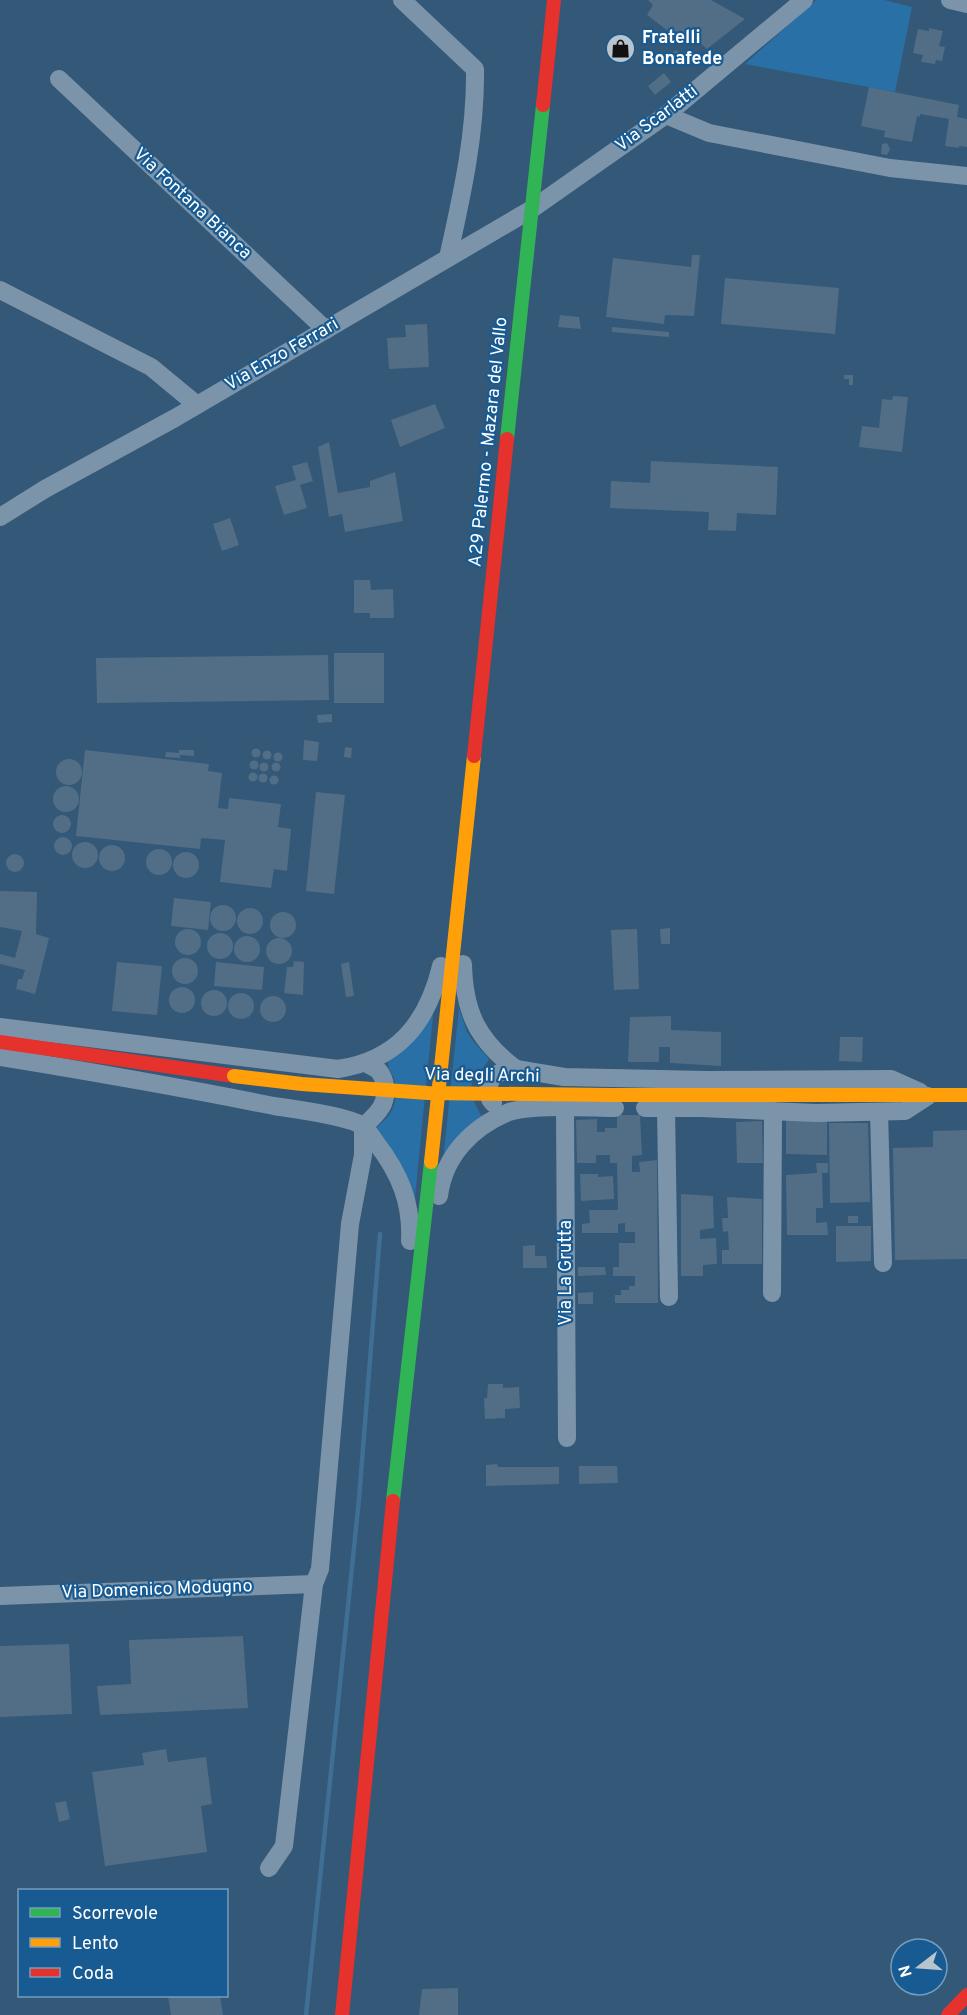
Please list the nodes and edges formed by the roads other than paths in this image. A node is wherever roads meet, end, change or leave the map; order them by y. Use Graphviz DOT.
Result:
graph roads {
  1 [pos="402,0"];
  2 [pos="554,0"];
  3 [pos="804,0"];
  4 [pos="950,0"];
  5 [pos="967,4"];
  6 [pos="59,79"];
  7 [pos="666,115"];
  8 [pos="967,176"];
  9 [pos="562,188"];
  10 [pos="532,209"];
  11 [pos="448,258"];
  12 [pos="0,290"];
  13 [pos="326,330"];
  14 [pos="197,405"];
  15 [pos="0,517"];
  16 [pos="460,889"];
  17 [pos="0,1027"];
  18 [pos="0,1042"];
  19 [pos="0,1057"];
  20 [pos="366,1064"];
  21 [pos="516,1069"];
  22 [pos="967,1095"];
  23 [pos="928,1096"];
  24 [pos="566,1107"];
  25 [pos="666,1108"];
  26 [pos="773,1111"];
  27 [pos="510,1112"];
  28 [pos="879,1112"];
  29 [pos="363,1127"];
  30 [pos="883,1263"];
  31 [pos="772,1293"];
  32 [pos="669,1297"];
  33 [pos="412,1342"];
  34 [pos="567,1438"];
  35 [pos="314,1584"];
  36 [pos="0,1596"];
  37 [pos="269,1868"];
  38 [pos="967,1995"];
  39 [pos="342,2015"];
  40 [pos="948,2015"];
  1 -- 11 [label="street"];
  2 -- 10 [label="main road, A29 Palermo - Mazara del Vallo"];
  3 -- 7 [label="street, Via Scarlatti"];
  4 -- 5 [label="street"];
  6 -- 13 [label="street, Via Fontana Bianca"];
  7 -- 8 [label="street"];
  7 -- 9 [label="street, Via Scarlatti"];
  9 -- 10 [label="street, Via Enzo Ferrari"];
  10 -- 11 [label="street, Via Enzo Ferrari"];
  10 -- 16 [label="main road, A29 Palermo - Mazara del Vallo"];
  11 -- 13 [label="street, Via Enzo Ferrari"];
  12 -- 14 [label="street"];
  13 -- 14 [label="street, Via Enzo Ferrari"];
  14 -- 15 [label="street, Via Enzo Ferrari"];
  16 -- 20 [label="street"];
  16 -- 21 [label="street"];
  16 -- 33 [label="main road, A29 Palermo - Mazara del Vallo"];
  17 -- 20 [label="street"];
  18 -- 23 [label="main road, Via degli Archi, bridge"];
  19 -- 29 [label="street"];
  20 -- 29 [label="street"];
  21 -- 23 [label="street"];
  21 -- 27 [label="street"];
  22 -- 23 [label="main road, Via degli Archi"];
  23 -- 28 [label="street"];
  24 -- 25 [label="street"];
  24 -- 27 [label="street"];
  24 -- 34 [label="street, Via La Grutta"];
  25 -- 26 [label="street"];
  25 -- 32 [label="street"];
  26 -- 28 [label="street"];
  26 -- 31 [label="street"];
  27 -- 33 [label="street"];
  28 -- 30 [label="street"];
  29 -- 33 [label="street"];
  29 -- 35 [label="street"];
  33 -- 39 [label="main road, A29 Palermo - Mazara del Vallo"];
  35 -- 36 [label="street, Via Domenico Modugno"];
  35 -- 37 [label="street"];
  38 -- 40 [label="main road"];
}
